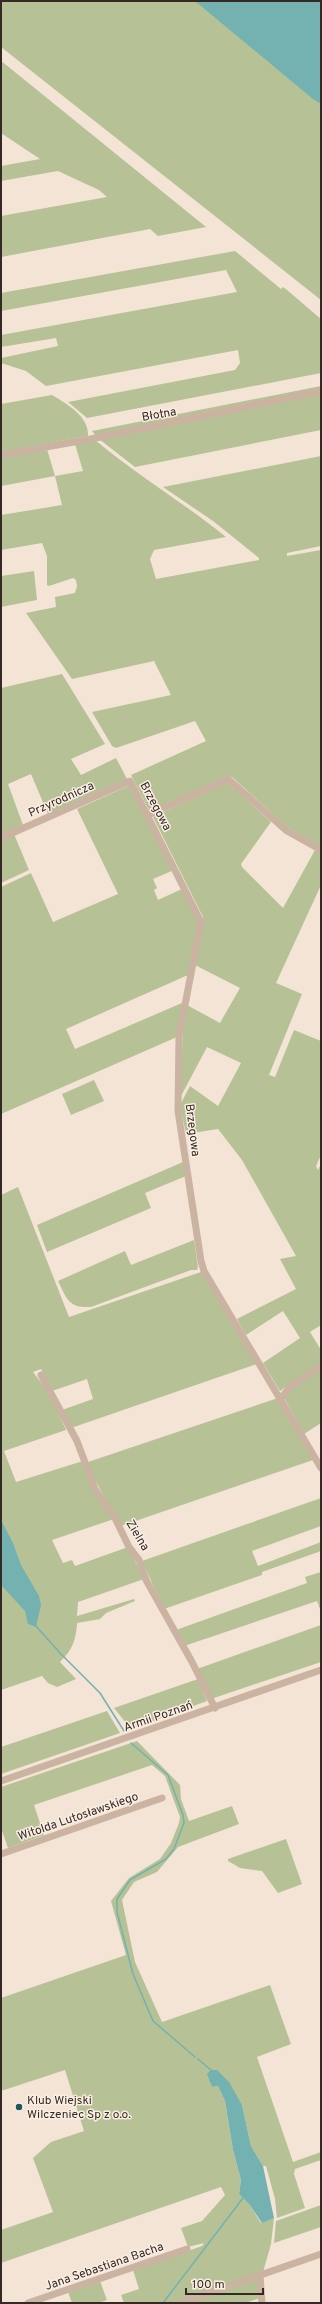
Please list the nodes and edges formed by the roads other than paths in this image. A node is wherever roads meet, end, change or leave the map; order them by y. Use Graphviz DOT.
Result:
graph roads {
  1 [pos="321,391"];
  2 [pos="1,455"];
  3 [pos="130,780"];
  4 [pos="148,815"];
  5 [pos="1,838"];
  6 [pos="321,850"];
  7 [pos="321,1366"];
  8 [pos="41,1375"];
  9 [pos="281,1398"];
  10 [pos="321,1468"];
  11 [pos="321,1670"];
  12 [pos="215,1708"];
  13 [pos="1,1781"];
  14 [pos="162,1798"];
  15 [pos="1,1854"];
  16 [pos="187,2249"];
  17 [pos="321,2254"];
  18 [pos="260,2275"];
  19 [pos="28,2303"];
  20 [pos="180,2303"];
  21 [pos="262,2303"];
  1 -- 2 [label="street, Błotna"];
  3 -- 4 [label="street, Brzegowa"];
  3 -- 5 [label="street, Przyrodnicza"];
  4 -- 6 [label="street"];
  4 -- 9 [label="street, Brzegowa"];
  7 -- 9 [label="street"];
  8 -- 12 [label="street, Zielna"];
  9 -- 10 [label="street, Brzegowa"];
  11 -- 12 [label="street, Armii Poznań"];
  12 -- 13 [label="street, Armii Poznań"];
  14 -- 15 [label="street, Witolda Lutosławskiego"];
  16 -- 19 [label="street, Jana Sebastiana Bacha"];
  17 -- 18 [label="street"];
  18 -- 20 [label="street"];
  18 -- 21 [label="street"];
}
